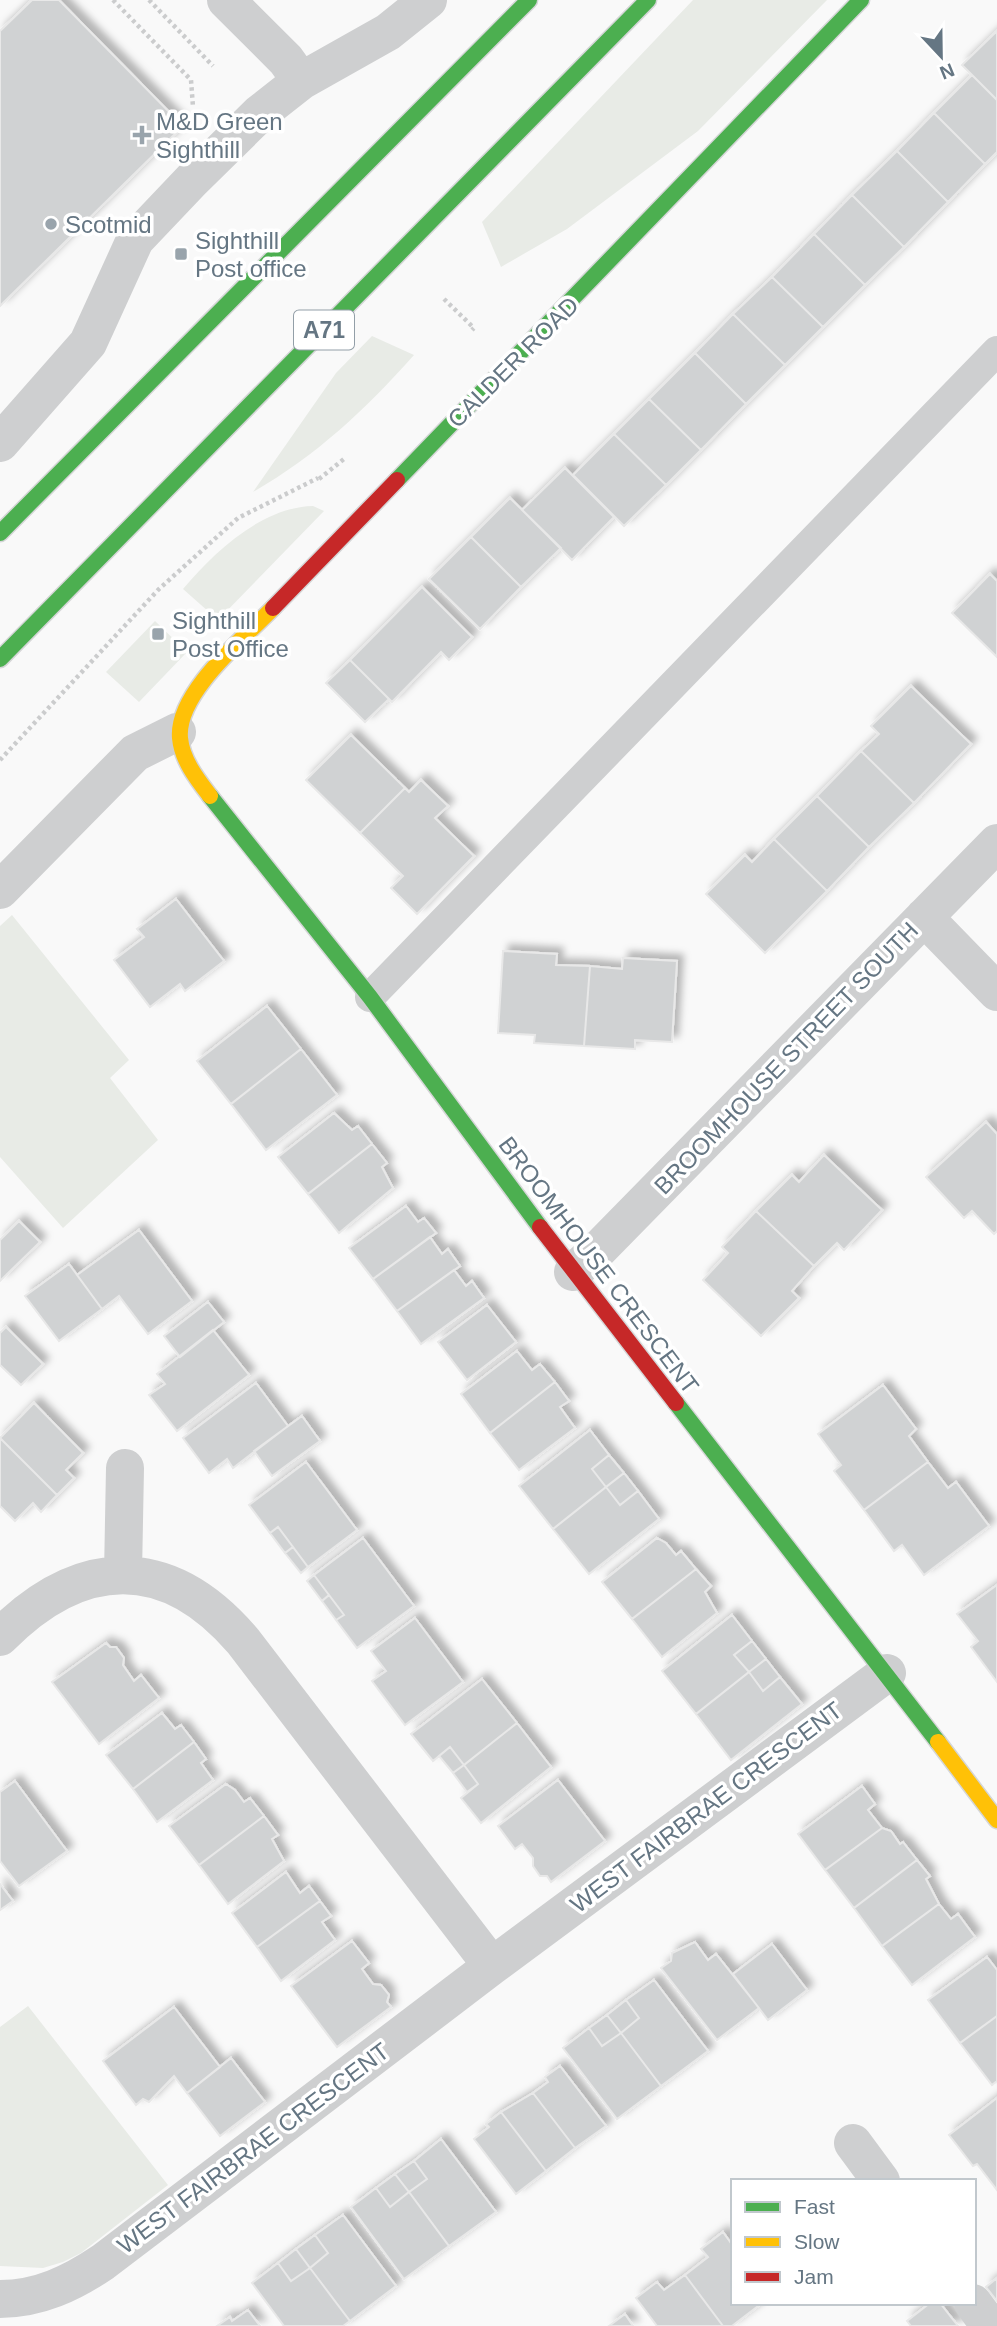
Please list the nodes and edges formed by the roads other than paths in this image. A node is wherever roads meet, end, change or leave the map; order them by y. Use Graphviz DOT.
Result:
graph roads {
  1 [pos="226,0"];
  2 [pos="428,0"];
  3 [pos="529,0"];
  4 [pos="648,0"];
  5 [pos="861,0"];
  6 [pos="301,81"];
  7 [pos="997,351"];
  8 [pos="0,443"];
  9 [pos="0,533"];
  10 [pos="0,659"];
  11 [pos="177,732"];
  12 [pos="997,843"];
  13 [pos="0,890"];
  14 [pos="924,918"];
  15 [pos="997,992"];
  16 [pos="370,997"];
  17 [pos="573,1272"];
  18 [pos="125,1468"];
  19 [pos="123,1574"];
  20 [pos="0,1637"];
  21 [pos="887,1673"];
  22 [pos="997,1820"];
  23 [pos="492,1966"];
  24 [pos="853,2143"];
  25 [pos="880,2179"];
  26 [pos="0,2299"];
  27 [pos="974,2305"];
  28 [pos="990,2326"];
  1 -- 6 [label="street"];
  2 -- 6 [label="street"];
  3 -- 9 [label="street"];
  4 -- 10 [label="street, A71"];
  5 -- 11 [label="street, CALDER ROAD"];
  6 -- 8 [label="street"];
  7 -- 16 [label="lane"];
  11 -- 13 [label="street"];
  11 -- 16 [label="street, BROOMHOUSE CRESCENT"];
  12 -- 14 [label="street, BROOMHOUSE STREET SOUTH"];
  14 -- 15 [label="street"];
  14 -- 17 [label="street, BROOMHOUSE STREET SOUTH"];
  16 -- 17 [label="street, BROOMHOUSE CRESCENT"];
  17 -- 21 [label="street, BROOMHOUSE CRESCENT"];
  18 -- 19 [label="street"];
  19 -- 20 [label="street"];
  19 -- 23 [label="street"];
  21 -- 22 [label="street, BROOMHOUSE CRESCENT"];
  21 -- 23 [label="street, WEST FAIRBRAE CRESCENT"];
  23 -- 26 [label="street, WEST FAIRBRAE CRESCENT"];
  24 -- 25 [label="street"];
  27 -- 28 [label="street"];
}
